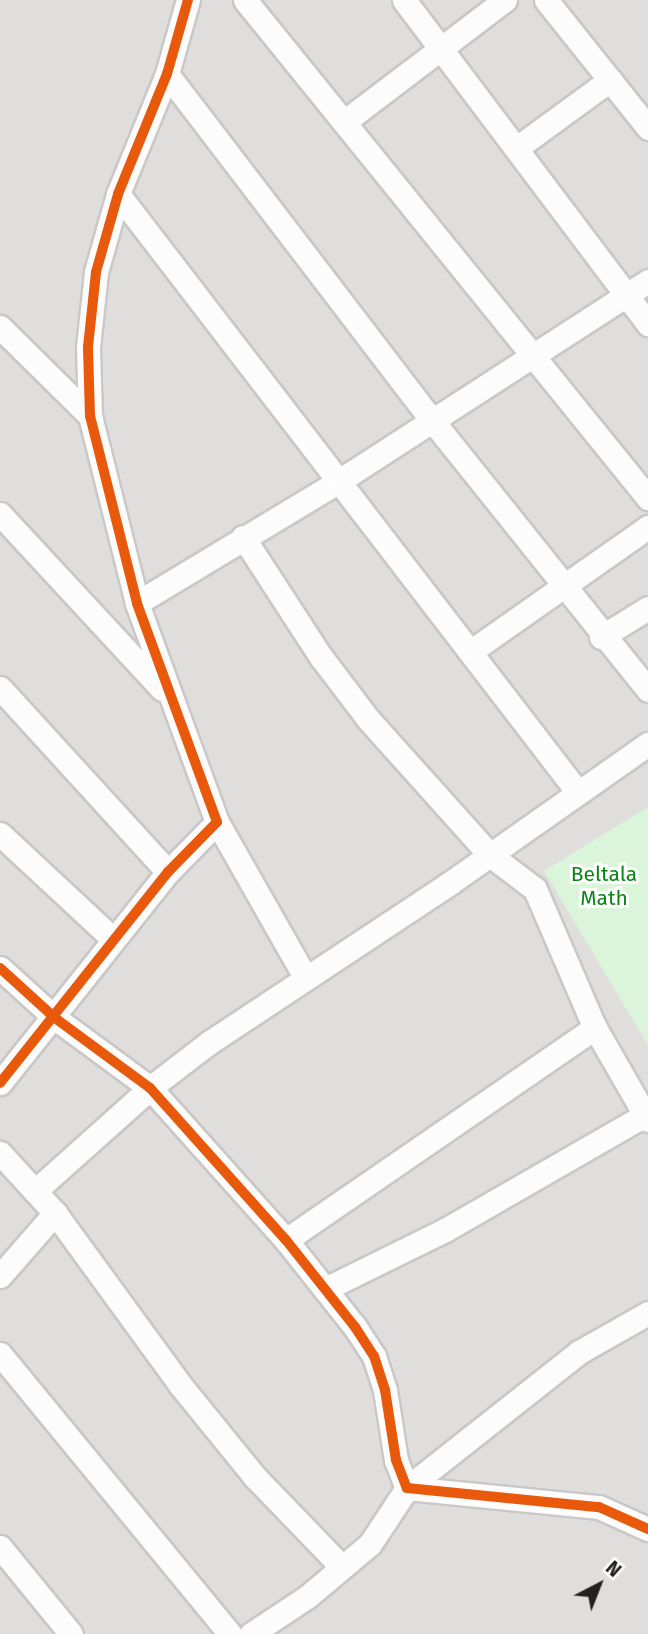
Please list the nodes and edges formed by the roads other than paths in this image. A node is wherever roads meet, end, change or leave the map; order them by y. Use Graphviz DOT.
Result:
graph roads {
  1 [pos="188,0"];
  2 [pos="245,0"];
  3 [pos="404,0"];
  4 [pos="505,0"];
  5 [pos="546,0"];
  6 [pos="441,48"];
  7 [pos="167,74"];
  8 [pos="610,80"];
  9 [pos="344,122"];
  10 [pos="648,128"];
  11 [pos="518,147"];
  12 [pos="118,194"];
  13 [pos="648,281"];
  14 [pos="625,296"];
  15 [pos="648,324"];
  16 [pos="0,327"];
  17 [pos="534,357"];
  18 [pos="90,416"];
  19 [pos="430,419"];
  20 [pos="339,481"];
  21 [pos="648,498"];
  22 [pos="0,514"];
  23 [pos="648,527"];
  24 [pos="243,537"];
  25 [pos="562,584"];
  26 [pos="137,603"];
  27 [pos="648,608"];
  28 [pos="601,637"];
  29 [pos="470,652"];
  30 [pos="0,688"];
  31 [pos="648,690"];
  32 [pos="168,696"];
  33 [pos="648,744"];
  34 [pos="577,790"];
  35 [pos="217,822"];
  36 [pos="0,834"];
  37 [pos="490,855"];
  38 [pos="168,872"];
  39 [pos="113,939"];
  40 [pos="0,968"];
  41 [pos="305,976"];
  42 [pos="55,1018"];
  43 [pos="595,1028"];
  44 [pos="0,1083"];
  45 [pos="150,1088"];
  46 [pos="646,1117"];
  47 [pos="0,1153"];
  48 [pos="35,1191"];
  49 [pos="55,1213"];
  50 [pos="286,1240"];
  51 [pos="0,1276"];
  52 [pos="325,1289"];
  53 [pos="648,1313"];
  54 [pos="0,1354"];
  55 [pos="407,1488"];
  56 [pos="648,1529"];
  57 [pos="0,1547"];
  58 [pos="342,1567"];
  59 [pos="71,1634"];
  60 [pos="230,1634"];
  61 [pos="251,1634"];
  1 -- 7 [label="street"];
  2 -- 9 [label="street"];
  3 -- 6 [label="street"];
  4 -- 6 [label="street"];
  5 -- 8 [label="street"];
  6 -- 9 [label="street"];
  6 -- 11 [label="street"];
  7 -- 12 [label="street"];
  7 -- 19 [label="street"];
  8 -- 10 [label="street"];
  8 -- 11 [label="street"];
  9 -- 17 [label="street"];
  11 -- 14 [label="street"];
  12 -- 18 [label="street"];
  12 -- 20 [label="street"];
  13 -- 14 [label="street"];
  14 -- 15 [label="street"];
  14 -- 17 [label="street"];
  16 -- 18 [label="street"];
  17 -- 19 [label="street"];
  17 -- 21 [label="street"];
  18 -- 26 [label="street"];
  19 -- 20 [label="street"];
  19 -- 25 [label="street"];
  20 -- 24 [label="street"];
  20 -- 29 [label="street"];
  22 -- 32 [label="street"];
  23 -- 25 [label="street"];
  24 -- 26 [label="street"];
  24 -- 37 [label="street"];
  25 -- 28 [label="street"];
  25 -- 29 [label="street"];
  26 -- 32 [label="street"];
  27 -- 28 [label="street"];
  28 -- 31 [label="street"];
  29 -- 34 [label="street"];
  30 -- 38 [label="street"];
  32 -- 35 [label="street"];
  33 -- 34 [label="street"];
  34 -- 37 [label="street"];
  35 -- 38 [label="street"];
  35 -- 41 [label="street"];
  36 -- 39 [label="street"];
  37 -- 41 [label="street"];
  37 -- 43 [label="street"];
  38 -- 39 [label="street"];
  39 -- 42 [label="street"];
  40 -- 42 [label="street"];
  41 -- 45 [label="street"];
  42 -- 44 [label="street"];
  42 -- 45 [label="street"];
  43 -- 46 [label="street"];
  43 -- 50 [label="street"];
  45 -- 48 [label="street"];
  45 -- 50 [label="street"];
  46 -- 52 [label="street"];
  47 -- 48 [label="street"];
  48 -- 49 [label="street"];
  49 -- 51 [label="street"];
  49 -- 58 [label="street"];
  50 -- 52 [label="street"];
  52 -- 55 [label="street"];
  53 -- 55 [label="street"];
  54 -- 60 [label="street"];
  55 -- 56 [label="street"];
  55 -- 58 [label="street"];
  57 -- 59 [label="street"];
  58 -- 61 [label="street"];
}
